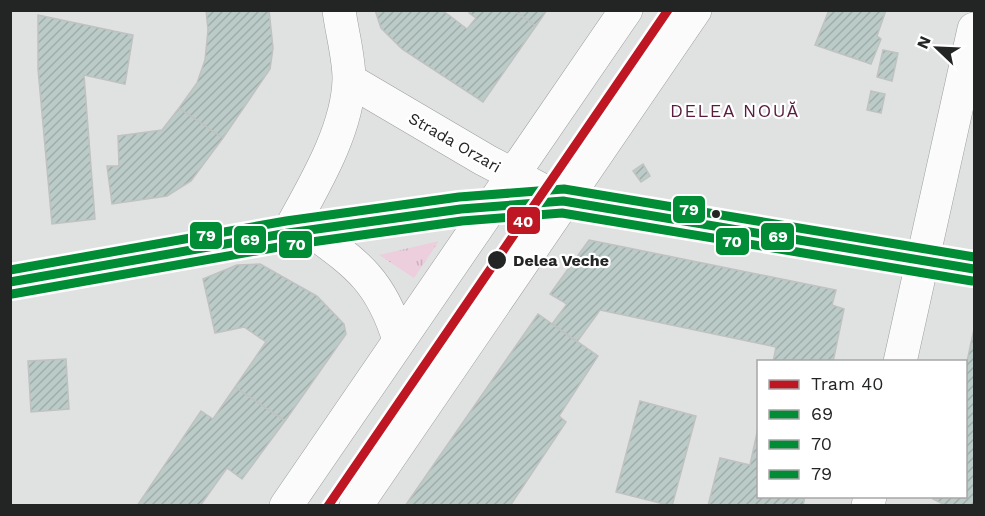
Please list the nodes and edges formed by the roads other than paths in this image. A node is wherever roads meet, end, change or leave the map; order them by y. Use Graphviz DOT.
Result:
graph roads {
  1 [pos="339,10"];
  2 [pos="626,10"];
  3 [pos="695,10"];
  4 [pos="975,29"];
  5 [pos="349,80"];
  6 [pos="512,174"];
  7 [pos="563,201"];
  8 [pos="490,206"];
  9 [pos="299,232"];
  10 [pos="923,260"];
  11 [pos="975,269"];
  12 [pos="10,282"];
  13 [pos="399,340"];
  14 [pos="900,360"];
  15 [pos="286,506"];
  16 [pos="356,506"];
  1 -- 5 [label="street"];
  2 -- 6 [label="street"];
  3 -- 7 [label="street"];
  4 -- 10 [label="street"];
  5 -- 6 [label="street, Strada Orzari"];
  5 -- 9 [label="street"];
  6 -- 7 [label="street, Strada Orzari"];
  6 -- 8 [label="street"];
  7 -- 8 [label="street"];
  7 -- 10 [label="street"];
  7 -- 16 [label="street"];
  8 -- 9 [label="street"];
  8 -- 13 [label="street"];
  9 -- 12 [label="street"];
  9 -- 13 [label="street"];
  10 -- 11 [label="street"];
  10 -- 14 [label="street"];
  13 -- 15 [label="street"];
}
